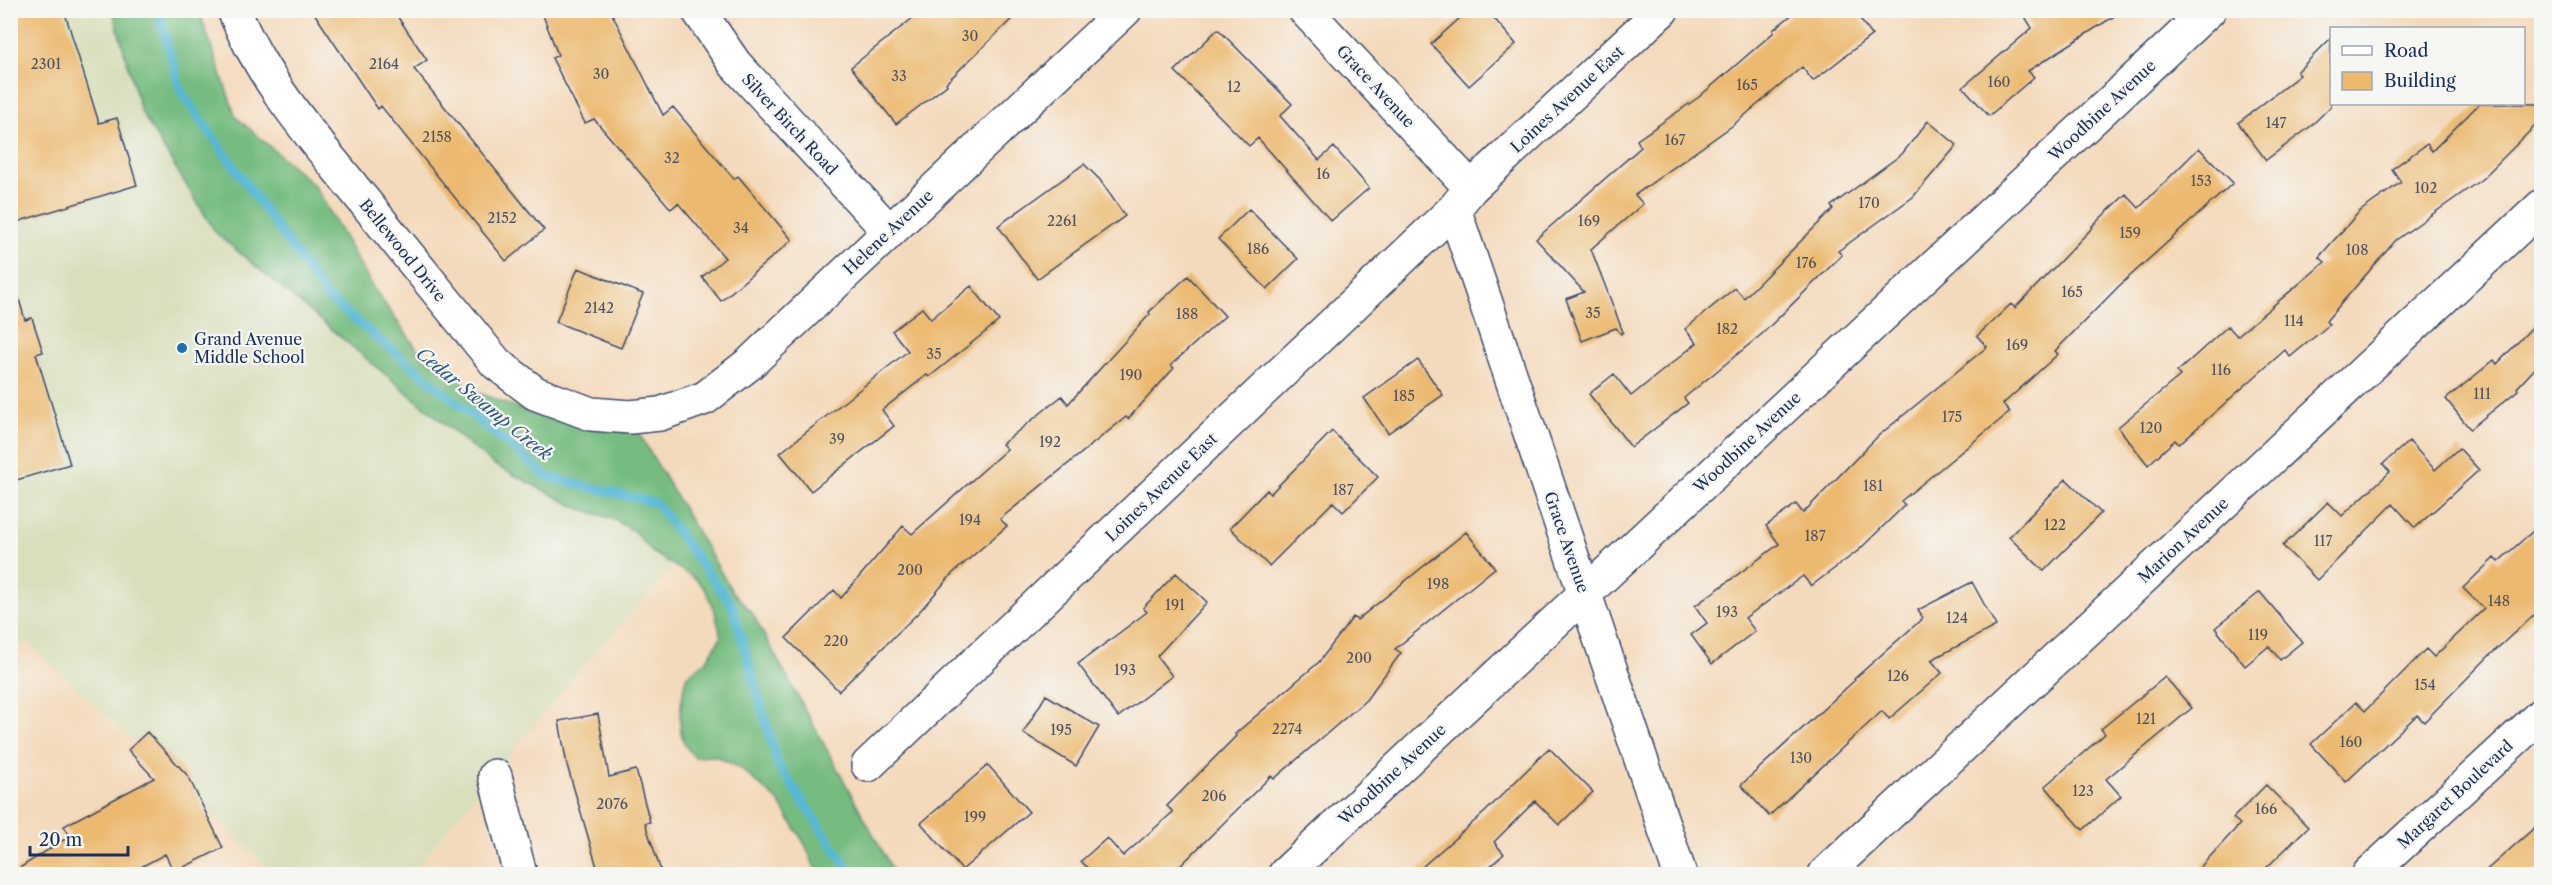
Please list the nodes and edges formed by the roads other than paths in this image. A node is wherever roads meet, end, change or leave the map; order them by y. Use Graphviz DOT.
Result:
graph roads {
  1 [pos="234,10"];
  2 [pos="698,10"];
  3 [pos="1125,10"];
  4 [pos="1305,10"];
  5 [pos="1662,10"];
  6 [pos="2209,10"];
  7 [pos="1462,199"];
  8 [pos="2541,206"];
  9 [pos="889,231"];
  10 [pos="630,417"];
  11 [pos="1585,593"];
  12 [pos="2541,714"];
  13 [pos="868,765"];
  14 [pos="495,776"];
  15 [pos="520,874"];
  16 [pos="1285,874"];
  17 [pos="1680,874"];
  18 [pos="1825,874"];
  19 [pos="2369,874"];
  1 -- 10 [label="street, Bellewood Drive"];
  2 -- 9 [label="street, Silver Birch Road"];
  3 -- 9 [label="street, Helene Avenue"];
  4 -- 7 [label="street, Grace Avenue"];
  5 -- 7 [label="street, Loines Avenue East"];
  6 -- 11 [label="street, Woodbine Avenue"];
  7 -- 11 [label="street, Grace Avenue"];
  7 -- 13 [label="street, Loines Avenue East"];
  8 -- 18 [label="street, Marion Avenue"];
  9 -- 10 [label="street, Helene Avenue"];
  11 -- 16 [label="street, Woodbine Avenue"];
  11 -- 17 [label="street, Grace Avenue"];
  12 -- 19 [label="street, Margaret Boulevard"];
  14 -- 15 [label="street"];
}
